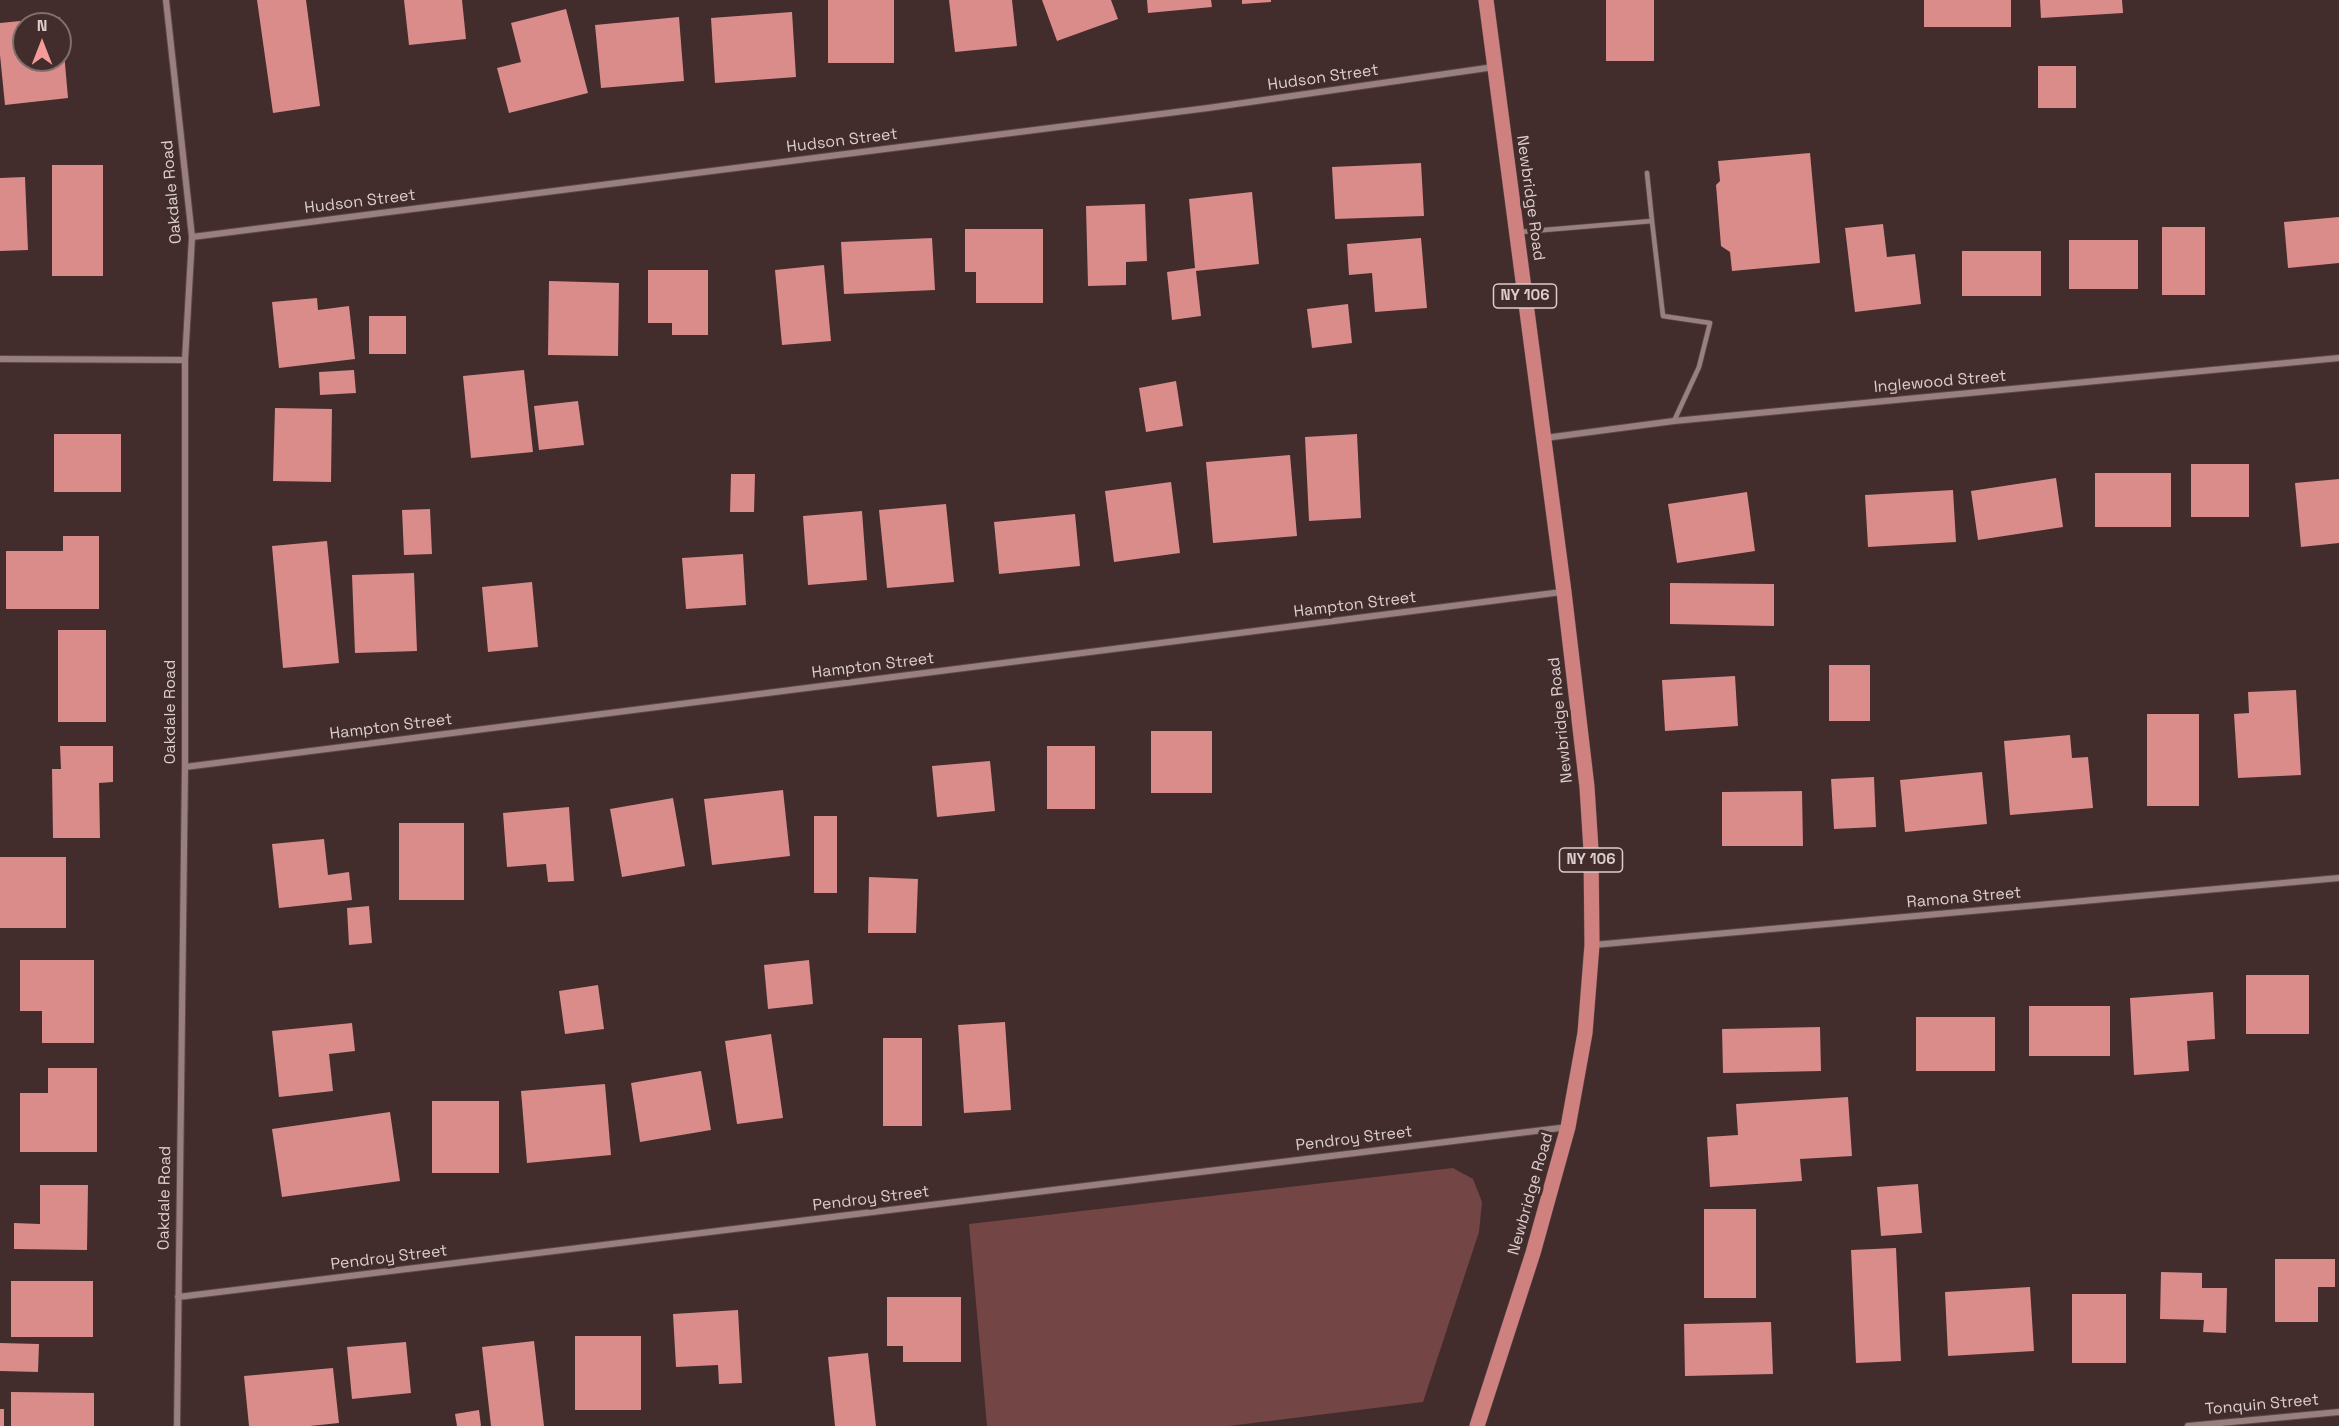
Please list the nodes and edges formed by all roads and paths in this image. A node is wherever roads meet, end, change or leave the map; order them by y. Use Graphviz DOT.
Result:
graph roads {
  1 [pos="166,0"];
  2 [pos="1486,0"];
  3 [pos="1495,67"];
  4 [pos="1647,173"];
  5 [pos="1652,221"];
  6 [pos="1517,233"];
  7 [pos="192,237"];
  8 [pos="2339,358"];
  9 [pos="0,360"];
  10 [pos="185,360"];
  11 [pos="1674,421"];
  12 [pos="1544,438"];
  13 [pos="1564,592"];
  14 [pos="185,767"];
  15 [pos="2339,878"];
  16 [pos="1592,945"];
  17 [pos="1568,1127"];
  18 [pos="178,1297"];
  19 [pos="2339,1412"];
  20 [pos="177,1426"];
  21 [pos="1477,1426"];
  22 [pos="2188,1426"];
  1 -- 7 [label="street, Oakdale Road"];
  2 -- 3 [label="main road, Newbridge Road / NY 106"];
  3 -- 6 [label="main road, Newbridge Road / NY 106"];
  3 -- 7 [label="street, Hudson Street"];
  4 -- 5 [label="lane"];
  5 -- 6 [label="lane"];
  5 -- 11 [label="lane"];
  6 -- 12 [label="main road, Newbridge Road / NY 106"];
  7 -- 10 [label="street, Oakdale Road"];
  8 -- 11 [label="street, Inglewood Street"];
  9 -- 10 [label="street"];
  10 -- 14 [label="street, Oakdale Road"];
  11 -- 12 [label="street, Inglewood Street"];
  12 -- 13 [label="main road, Newbridge Road / NY 106"];
  13 -- 14 [label="street, Hampton Street"];
  13 -- 16 [label="main road, Newbridge Road / NY 106"];
  14 -- 18 [label="street, Oakdale Road"];
  15 -- 16 [label="street, Ramona Street"];
  16 -- 17 [label="main road, Newbridge Road / NY 106"];
  17 -- 18 [label="street, Pendroy Street"];
  17 -- 21 [label="main road, Newbridge Road / NY 106"];
  18 -- 20 [label="street, Oakdale Road"];
  19 -- 22 [label="street, Tonquin Street"];
}
